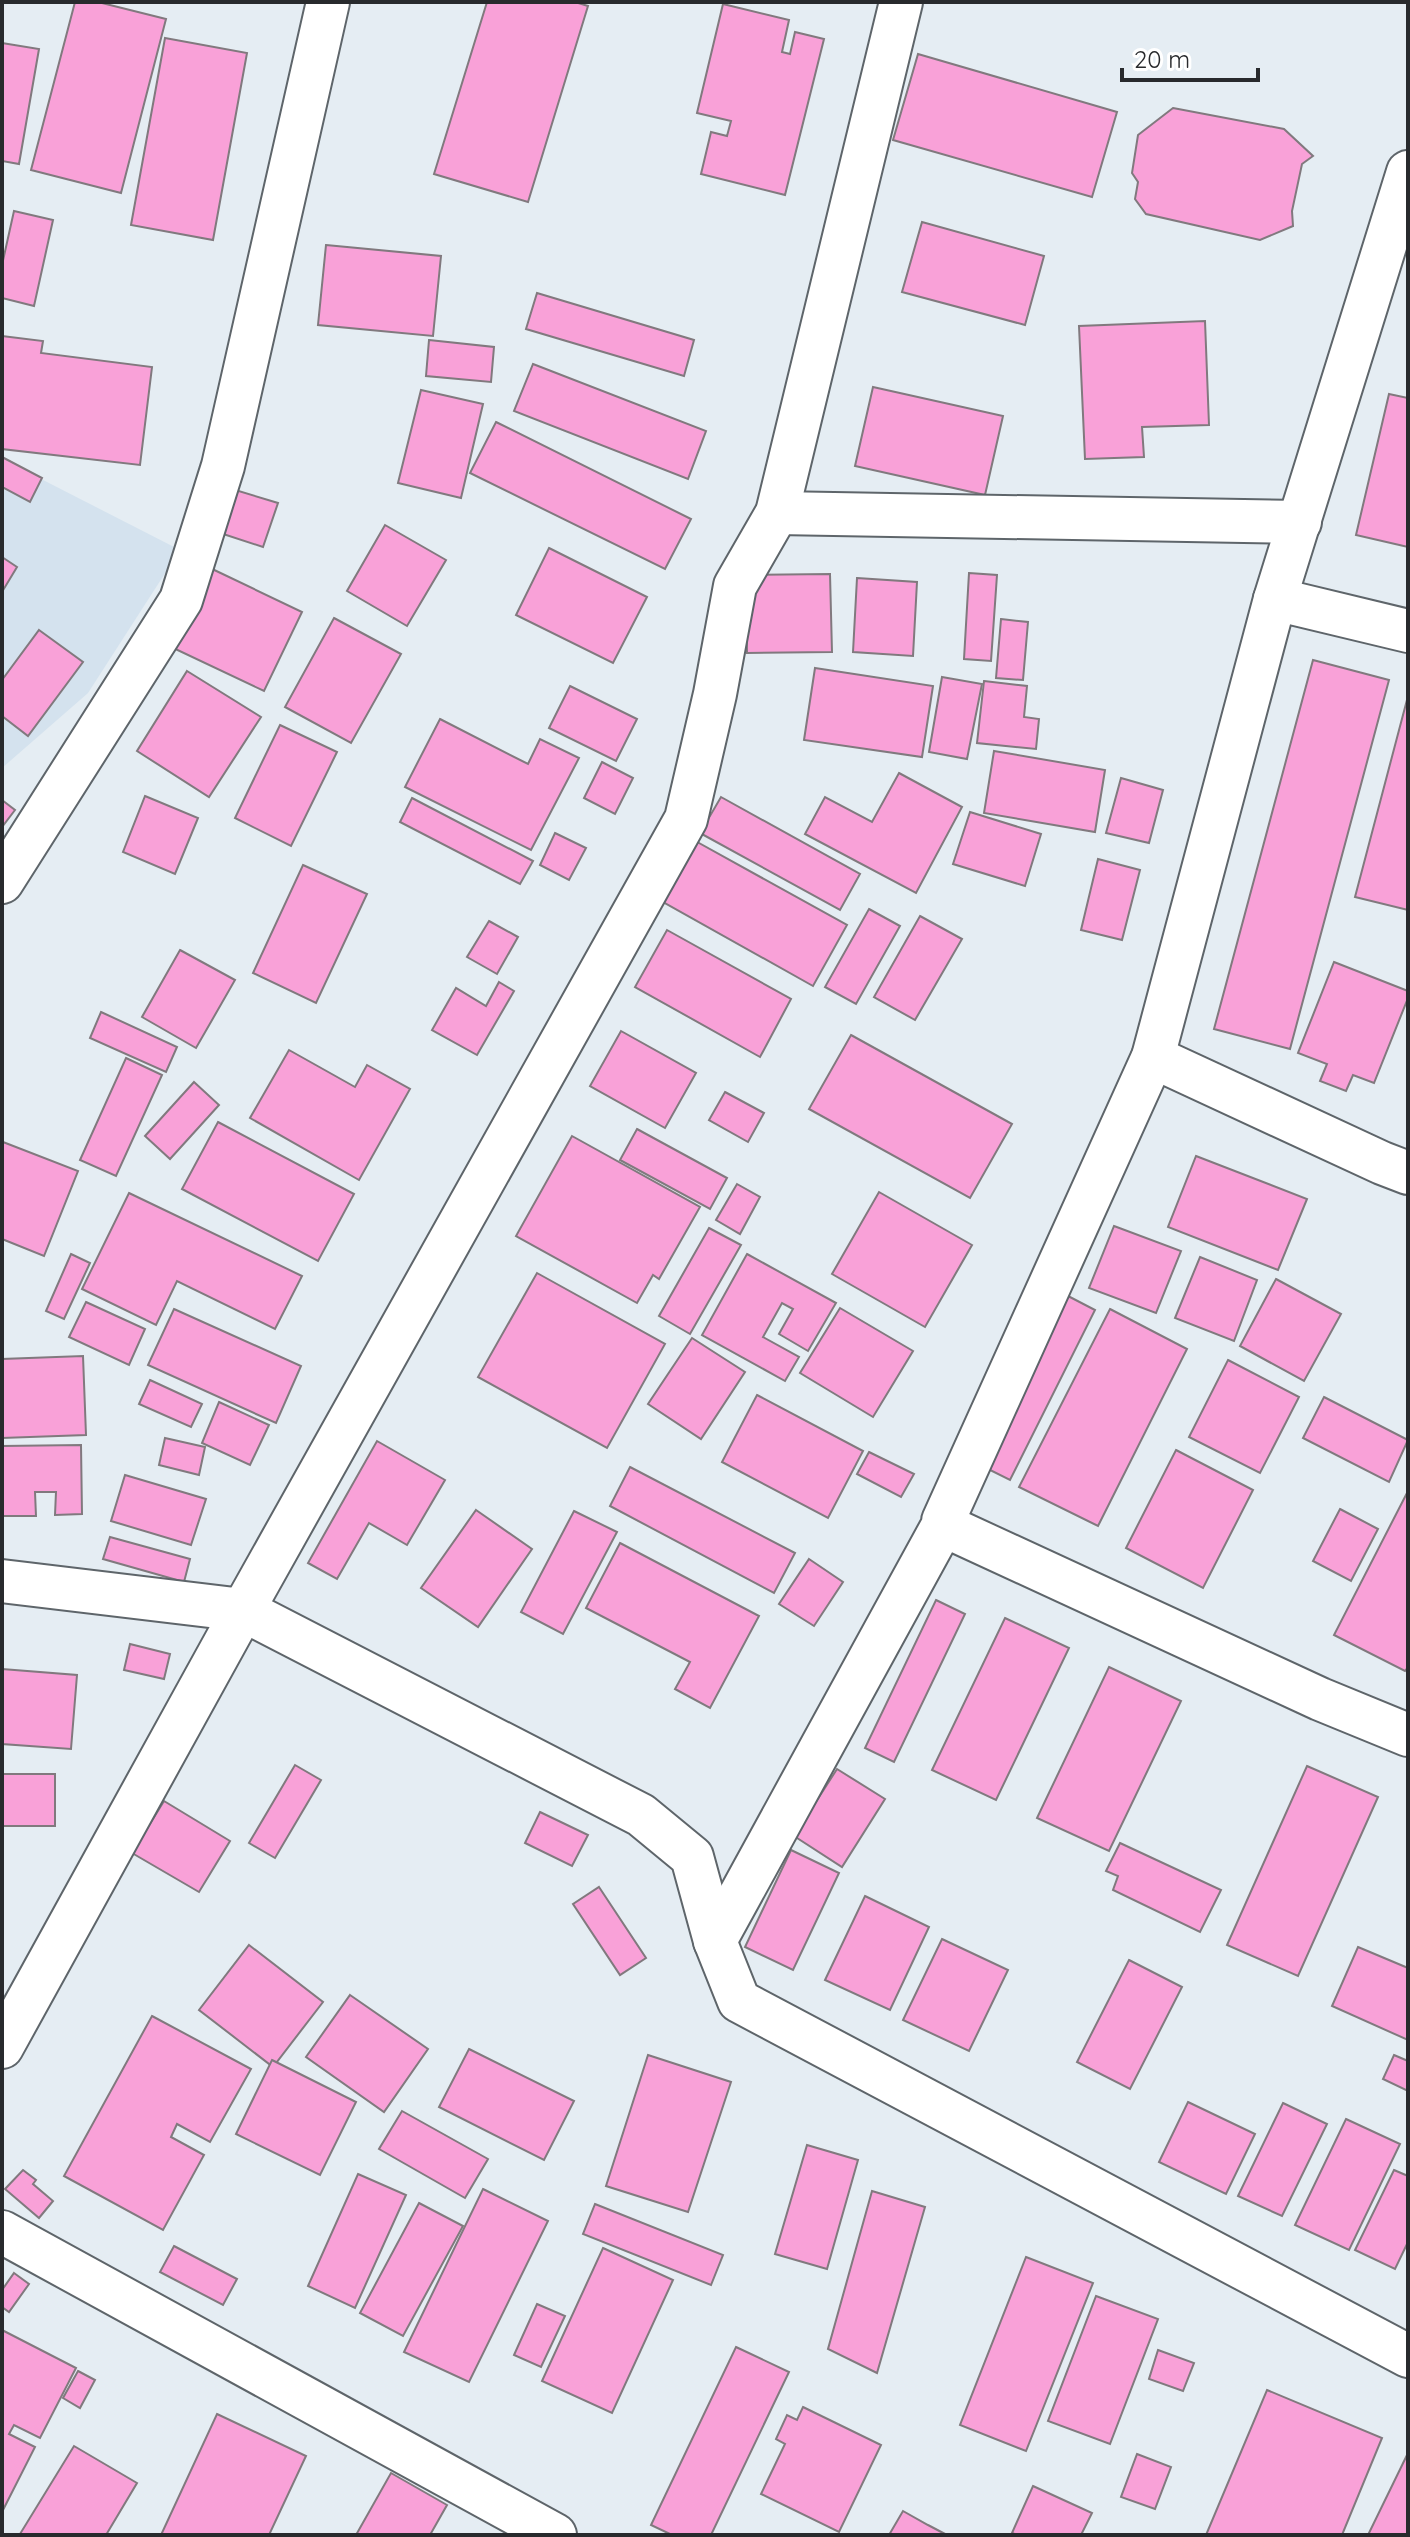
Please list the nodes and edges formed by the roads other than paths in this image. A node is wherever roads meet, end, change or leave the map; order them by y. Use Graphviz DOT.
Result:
graph roads {
  1 [pos="328,2"];
  2 [pos="901,2"];
  3 [pos="1408,172"];
  4 [pos="777,513"];
  5 [pos="1300,522"];
  6 [pos="1275,599"];
  7 [pos="1408,631"];
  8 [pos="2,882"];
  9 [pos="1153,1057"];
  10 [pos="1408,1173"];
  11 [pos="943,1525"];
  12 [pos="2,1581"];
  13 [pos="243,1610"];
  14 [pos="1408,1735"];
  15 [pos="715,1941"];
  16 [pos="2,2047"];
  17 [pos="2,2232"];
  18 [pos="1408,2356"];
  19 [pos="555,2535"];
  1 -- 8 [label="street"];
  2 -- 4 [label="street"];
  3 -- 5 [label="street"];
  4 -- 5 [label="street"];
  4 -- 13 [label="street"];
  5 -- 6 [label="street"];
  6 -- 7 [label="street"];
  6 -- 9 [label="street"];
  9 -- 10 [label="street"];
  9 -- 11 [label="street"];
  11 -- 14 [label="street"];
  11 -- 15 [label="street"];
  12 -- 13 [label="street"];
  13 -- 15 [label="street"];
  13 -- 16 [label="street"];
  15 -- 18 [label="street"];
  17 -- 19 [label="street"];
}
